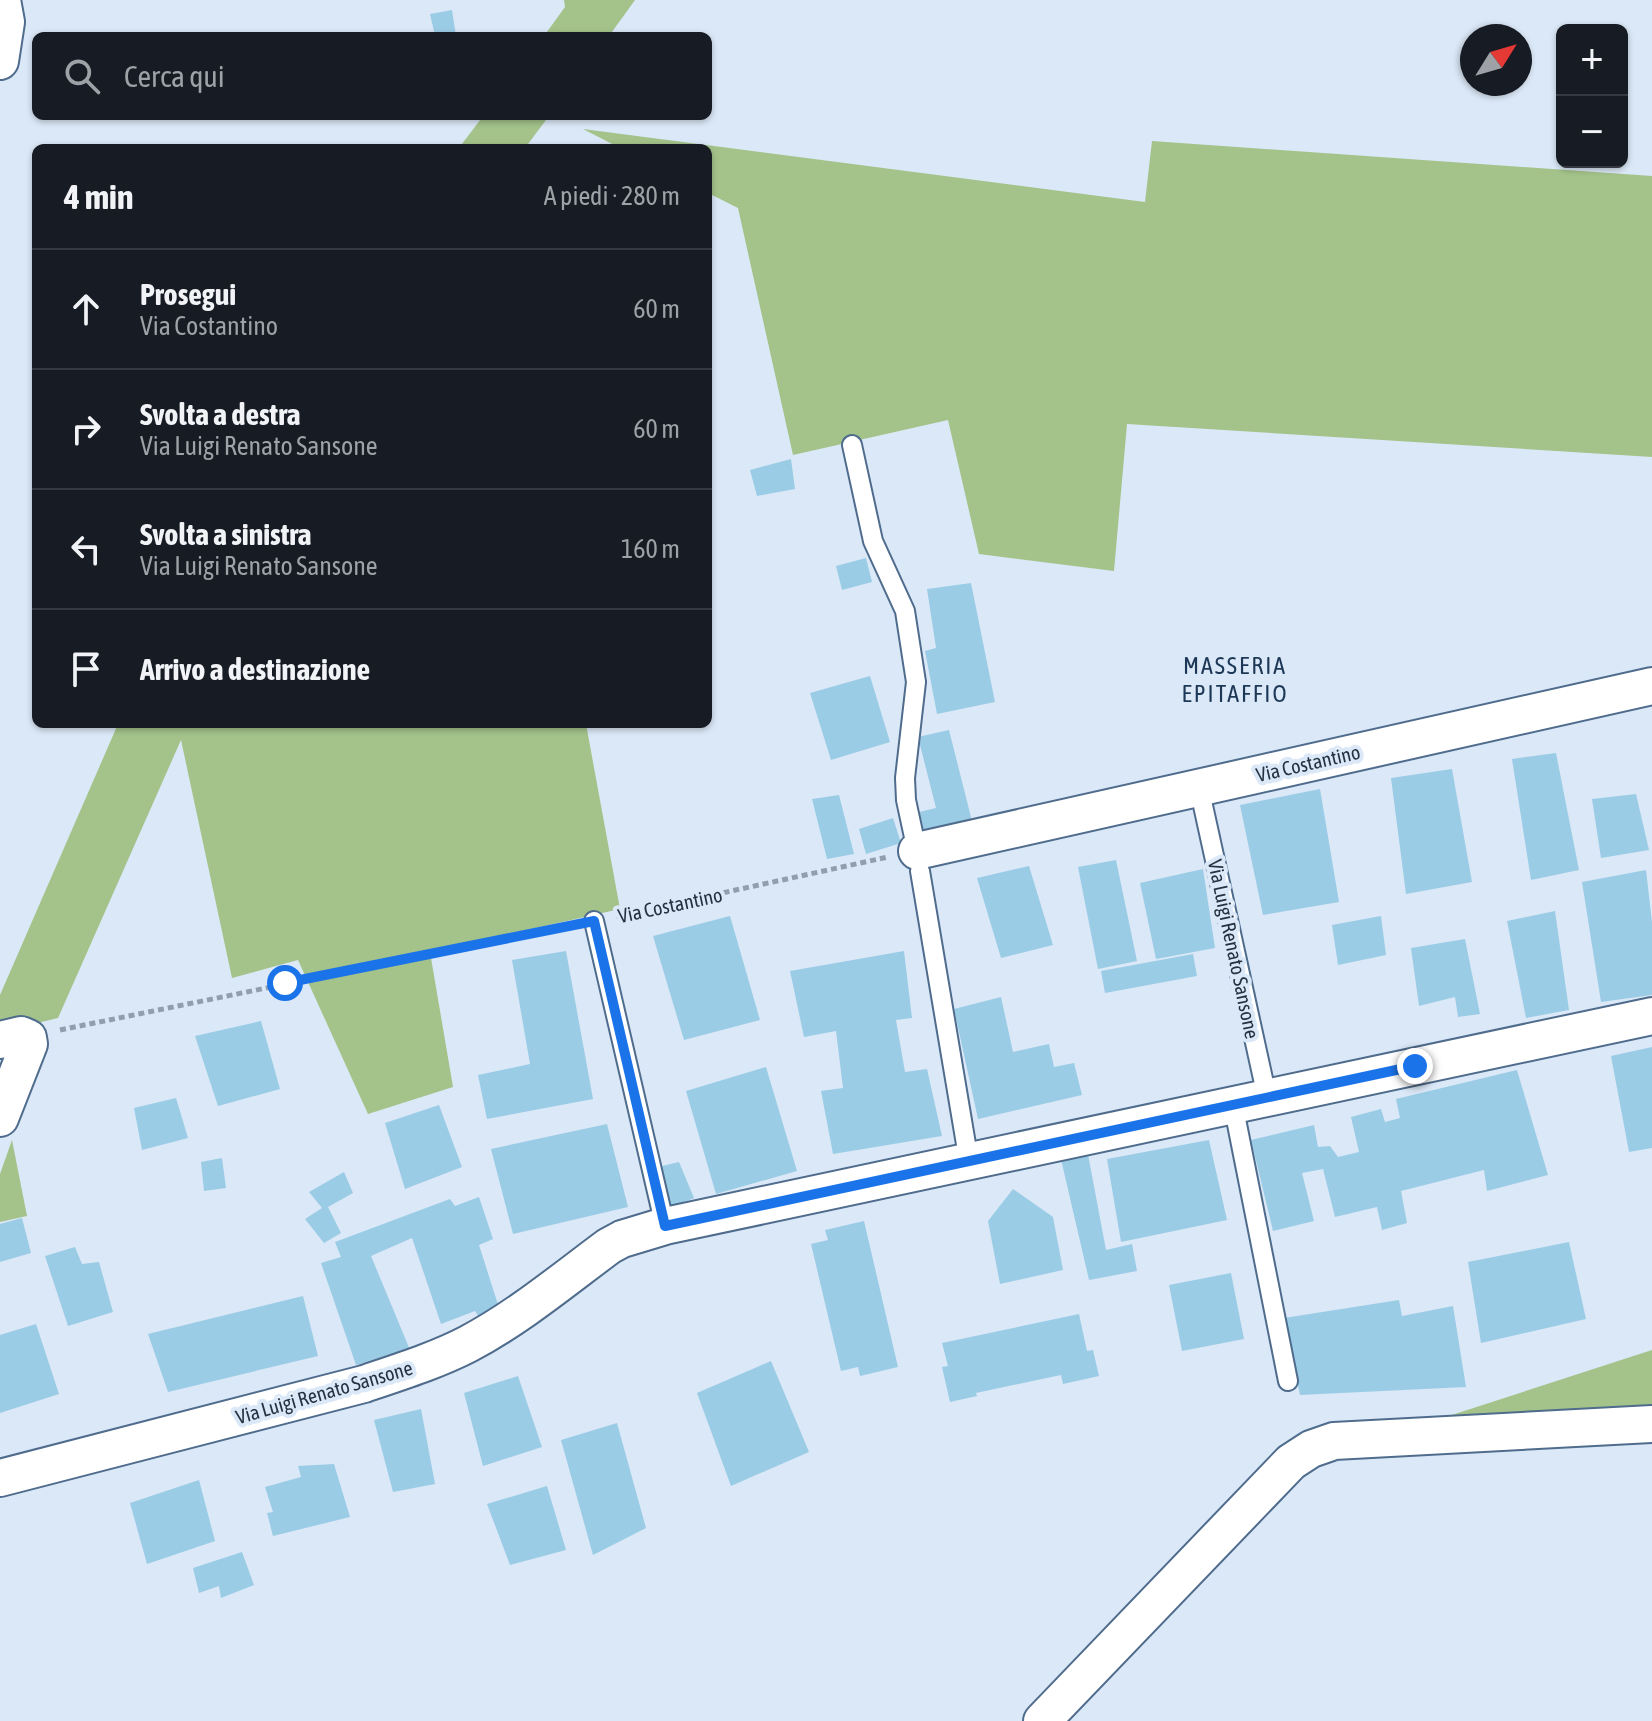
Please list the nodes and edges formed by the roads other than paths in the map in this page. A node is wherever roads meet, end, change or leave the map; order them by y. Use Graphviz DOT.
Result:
graph roads {
  1 [pos="2,0"];
  2 [pos="0,61"];
  3 [pos="852,445"];
  4 [pos="1652,686"];
  5 [pos="1202,801"];
  6 [pos="918,861"];
  7 [pos="594,921"];
  8 [pos="1652,1016"];
  9 [pos="14,1039"];
  10 [pos="1250,1100"];
  11 [pos="0,1118"];
  12 [pos="969,1162"];
  13 [pos="665,1226"];
  14 [pos="1288,1381"];
  15 [pos="1652,1424"];
  16 [pos="0,1478"];
  17 [pos="1042,1721"];
  1 -- 2 [label="street"];
  3 -- 6 [label="lane"];
  4 -- 6 [label="street, Via Costantino"];
  5 -- 10 [label="lane, Via Luigi Renato Sansone"];
  6 -- 12 [label="lane"];
  7 -- 13 [label="lane"];
  8 -- 10 [label="street, Via Luigi Renato Sansone"];
  9 -- 11 [label="street"];
  10 -- 12 [label="street, Via Luigi Renato Sansone"];
  10 -- 14 [label="lane, Via Luigi Renato Sansone"];
  12 -- 13 [label="street, Via Luigi Renato Sansone"];
  13 -- 16 [label="street, Via Luigi Renato Sansone"];
  15 -- 17 [label="street"];
}
